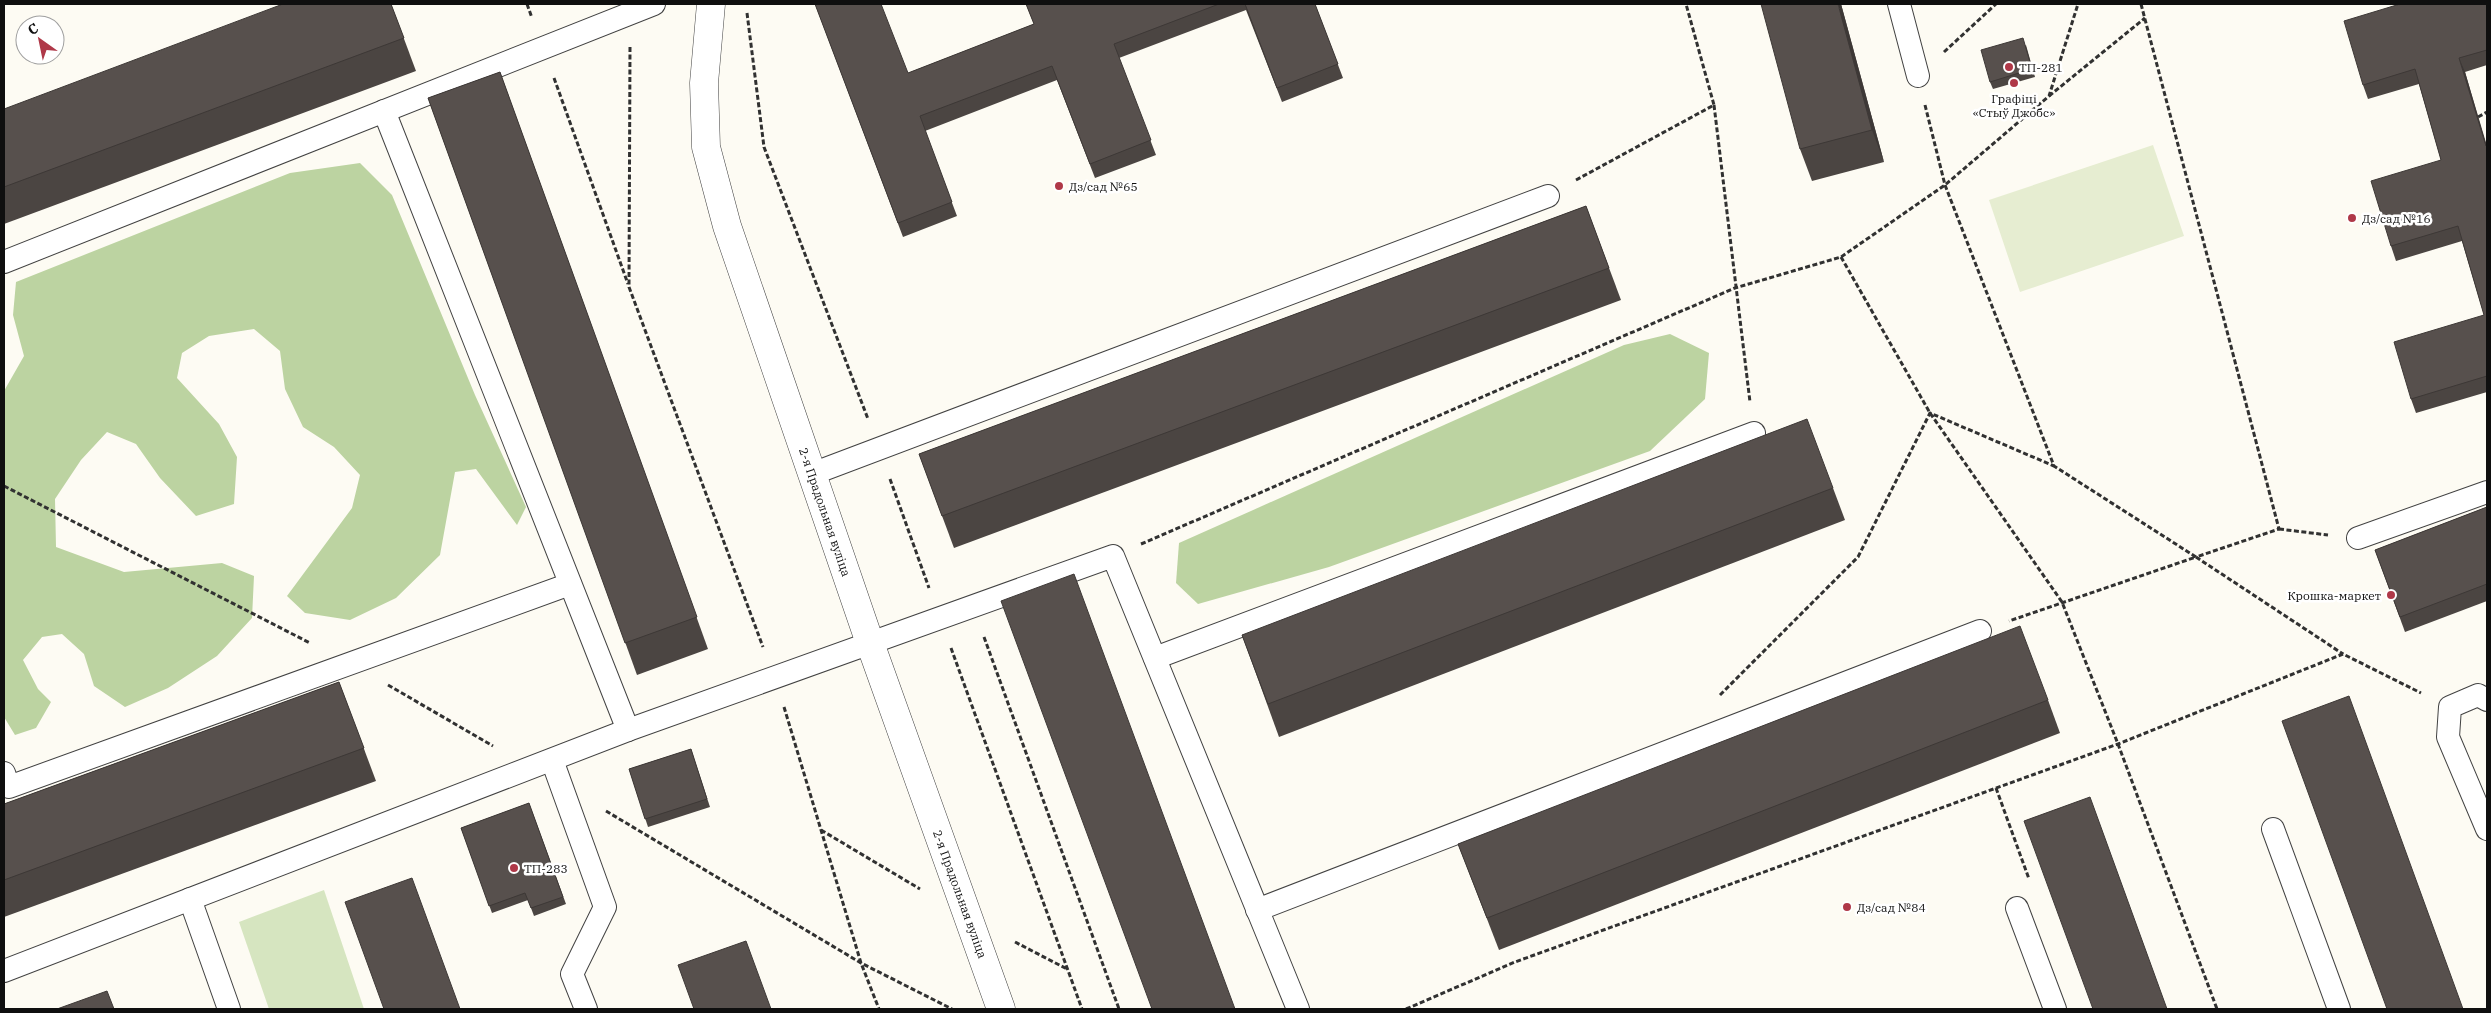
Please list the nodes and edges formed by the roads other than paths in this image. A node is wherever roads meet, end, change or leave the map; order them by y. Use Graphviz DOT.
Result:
graph roads {
  1 [pos="654,4"];
  2 [pos="710,4"];
  3 [pos="1899,4"];
  4 [pos="1918,76"];
  5 [pos="384,111"];
  6 [pos="1548,196"];
  7 [pos="4,262"];
  8 [pos="1754,433"];
  9 [pos="812,474"];
  10 [pos="2487,492"];
  11 [pos="2358,538"];
  12 [pos="570,584"];
  13 [pos="1980,631"];
  14 [pos="870,643"];
  15 [pos="1155,658"];
  16 [pos="2487,700"];
  17 [pos="628,730"];
  18 [pos="552,760"];
  19 [pos="5,783"];
  20 [pos="2487,829"];
  21 [pos="2273,830"];
  22 [pos="190,899"];
  23 [pos="2018,908"];
  24 [pos="1257,910"];
  25 [pos="4,971"];
  26 [pos="230,1009"];
  27 [pos="586,1009"];
  28 [pos="1001,1009"];
  29 [pos="1298,1009"];
  30 [pos="2055,1009"];
  31 [pos="2339,1009"];
  1 -- 5 [label="lane"];
  2 -- 9 [label="street, 2-я Прадольная вуліца"];
  3 -- 4 [label="lane"];
  5 -- 7 [label="lane"];
  5 -- 12 [label="lane"];
  6 -- 9 [label="lane"];
  8 -- 15 [label="lane"];
  9 -- 14 [label="street, 2-я Прадольная вуліца"];
  10 -- 11 [label="lane"];
  12 -- 17 [label="lane"];
  12 -- 19 [label="lane"];
  13 -- 24 [label="lane"];
  14 -- 15 [label="lane"];
  14 -- 17 [label="lane"];
  14 -- 28 [label="street, 2-я Прадольная вуліца"];
  15 -- 24 [label="lane"];
  16 -- 20 [label="lane"];
  17 -- 18 [label="lane"];
  18 -- 22 [label="lane"];
  18 -- 27 [label="lane"];
  21 -- 31 [label="lane"];
  22 -- 25 [label="lane"];
  22 -- 26 [label="lane"];
  23 -- 30 [label="lane"];
  24 -- 29 [label="lane"];
}
